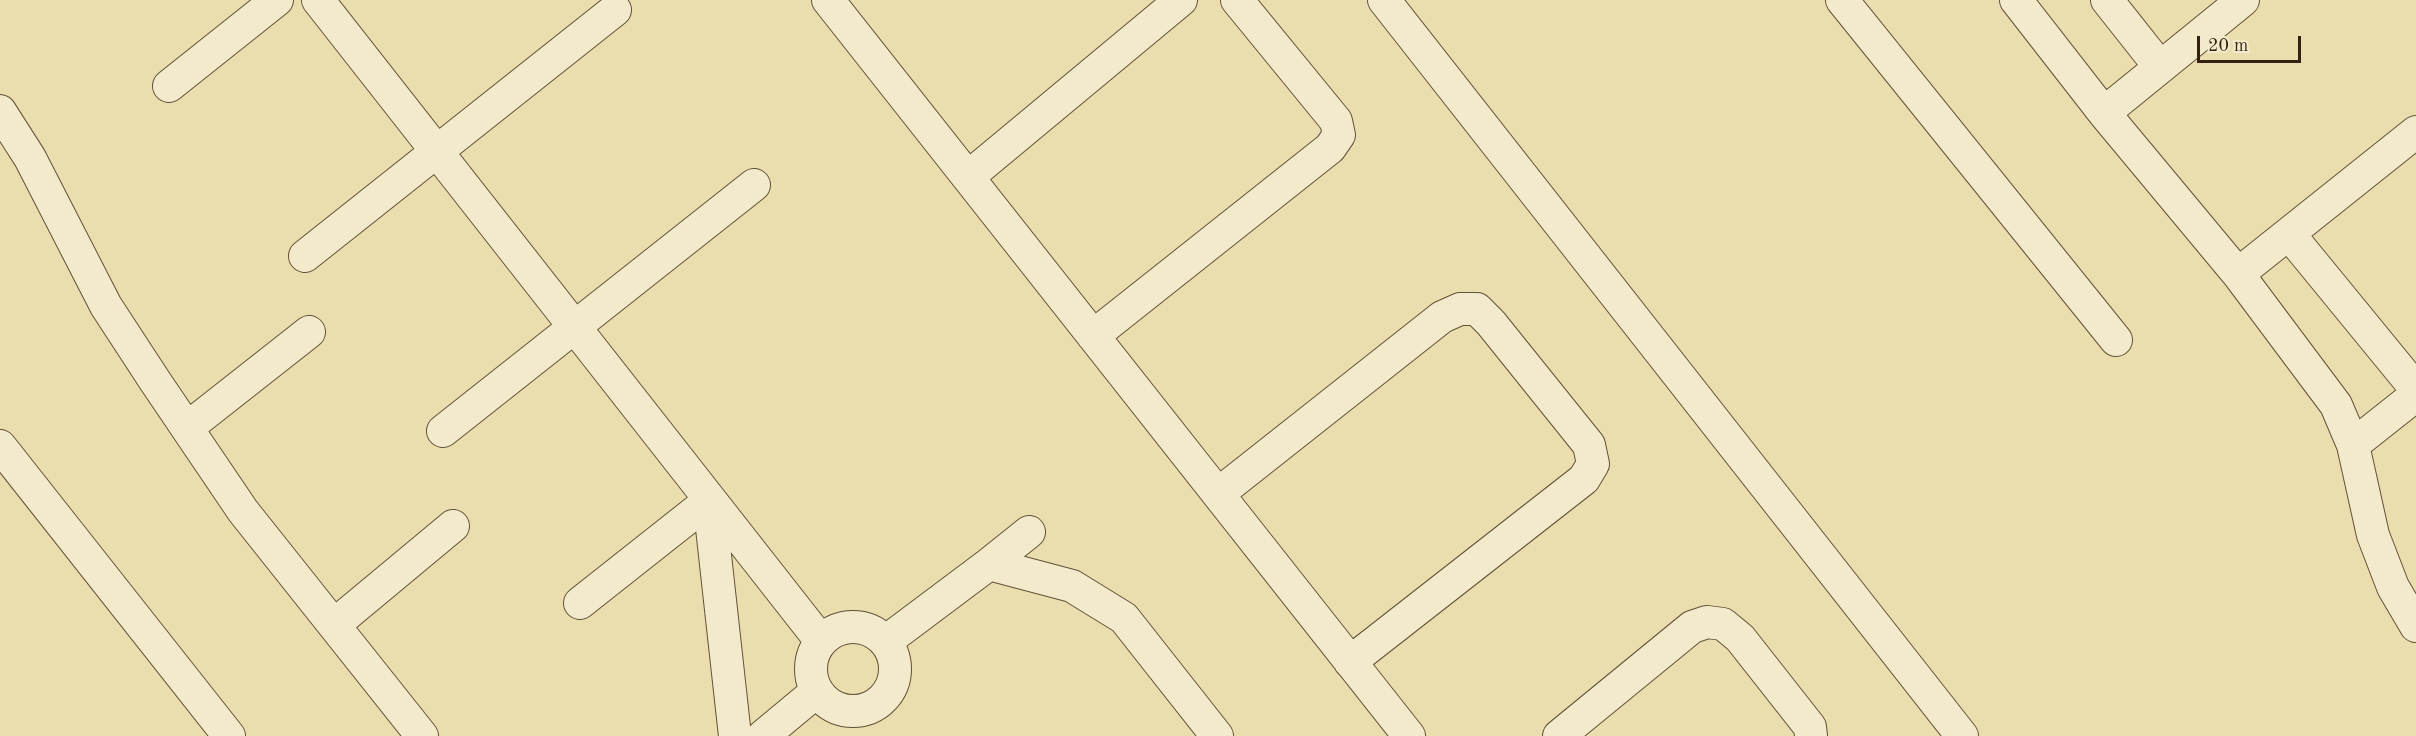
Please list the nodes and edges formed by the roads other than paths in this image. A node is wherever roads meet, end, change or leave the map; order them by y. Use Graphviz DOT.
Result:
graph roads {
  1 [pos="277,0"];
  2 [pos="318,0"];
  3 [pos="1181,0"];
  4 [pos="1237,0"];
  5 [pos="1384,0"];
  6 [pos="1842,0"];
  7 [pos="2016,0"];
  8 [pos="2107,0"];
  9 [pos="2244,0"];
  10 [pos="839,4"];
  11 [pos="615,10"];
  12 [pos="2160,67"];
  13 [pos="169,86"];
  14 [pos="0,111"];
  15 [pos="2104,113"];
  16 [pos="2416,132"];
  17 [pos="436,152"];
  18 [pos="968,177"];
  19 [pos="754,184"];
  20 [pos="2289,234"];
  21 [pos="305,256"];
  22 [pos="2238,274"];
  23 [pos="574,327"];
  24 [pos="309,332"];
  25 [pos="1093,336"];
  26 [pos="2116,340"];
  27 [pos="2416,389"];
  28 [pos="2416,395"];
  29 [pos="187,428"];
  30 [pos="443,431"];
  31 [pos="2353,445"];
  32 [pos="0,446"];
  33 [pos="1218,495"];
  34 [pos="709,501"];
  35 [pos="453,526"];
  36 [pos="1029,532"];
  37 [pos="989,564"];
  38 [pos="580,603"];
  39 [pos="334,625"];
  40 [pos="2416,626"];
  41 [pos="821,641"];
  42 [pos="885,642"];
  43 [pos="1350,662"];
  44 [pos="816,692"];
  45 [pos="848,724"];
  46 [pos="229,736"];
  47 [pos="422,736"];
  48 [pos="735,736"];
  49 [pos="763,736"];
  50 [pos="1217,736"];
  51 [pos="1409,736"];
  52 [pos="1559,736"];
  53 [pos="1811,736"];
  54 [pos="1962,736"];
  1 -- 13 [label="street"];
  2 -- 17 [label="street"];
  3 -- 18 [label="street"];
  4 -- 25 [label="street"];
  5 -- 54 [label="street"];
  6 -- 26 [label="street"];
  7 -- 15 [label="street"];
  8 -- 12 [label="street"];
  9 -- 12 [label="street"];
  10 -- 18 [label="street"];
  11 -- 17 [label="street"];
  12 -- 15 [label="street"];
  14 -- 29 [label="street"];
  15 -- 22 [label="street"];
  16 -- 20 [label="street"];
  17 -- 21 [label="street"];
  17 -- 23 [label="street"];
  18 -- 25 [label="street"];
  19 -- 23 [label="street"];
  20 -- 22 [label="street"];
  20 -- 27 [label="street"];
  22 -- 31 [label="street"];
  23 -- 30 [label="street"];
  23 -- 34 [label="street"];
  24 -- 29 [label="street"];
  25 -- 33 [label="street"];
  28 -- 31 [label="street"];
  29 -- 39 [label="street"];
  31 -- 40 [label="street"];
  32 -- 46 [label="street"];
  33 -- 43 [label="street"];
  33 -- 43 [label="street"];
  34 -- 38 [label="street"];
  34 -- 41 [label="street"];
  34 -- 48 [label="street"];
  35 -- 39 [label="street"];
  36 -- 37 [label="street"];
  37 -- 42 [label="street"];
  37 -- 50 [label="street"];
  39 -- 47 [label="street"];
  41 -- 42 [label="street"];
  41 -- 44 [label="street"];
  42 -- 45 [label="street"];
  43 -- 51 [label="street"];
  44 -- 45 [label="street"];
  44 -- 49 [label="street"];
  52 -- 53 [label="street"];
}
